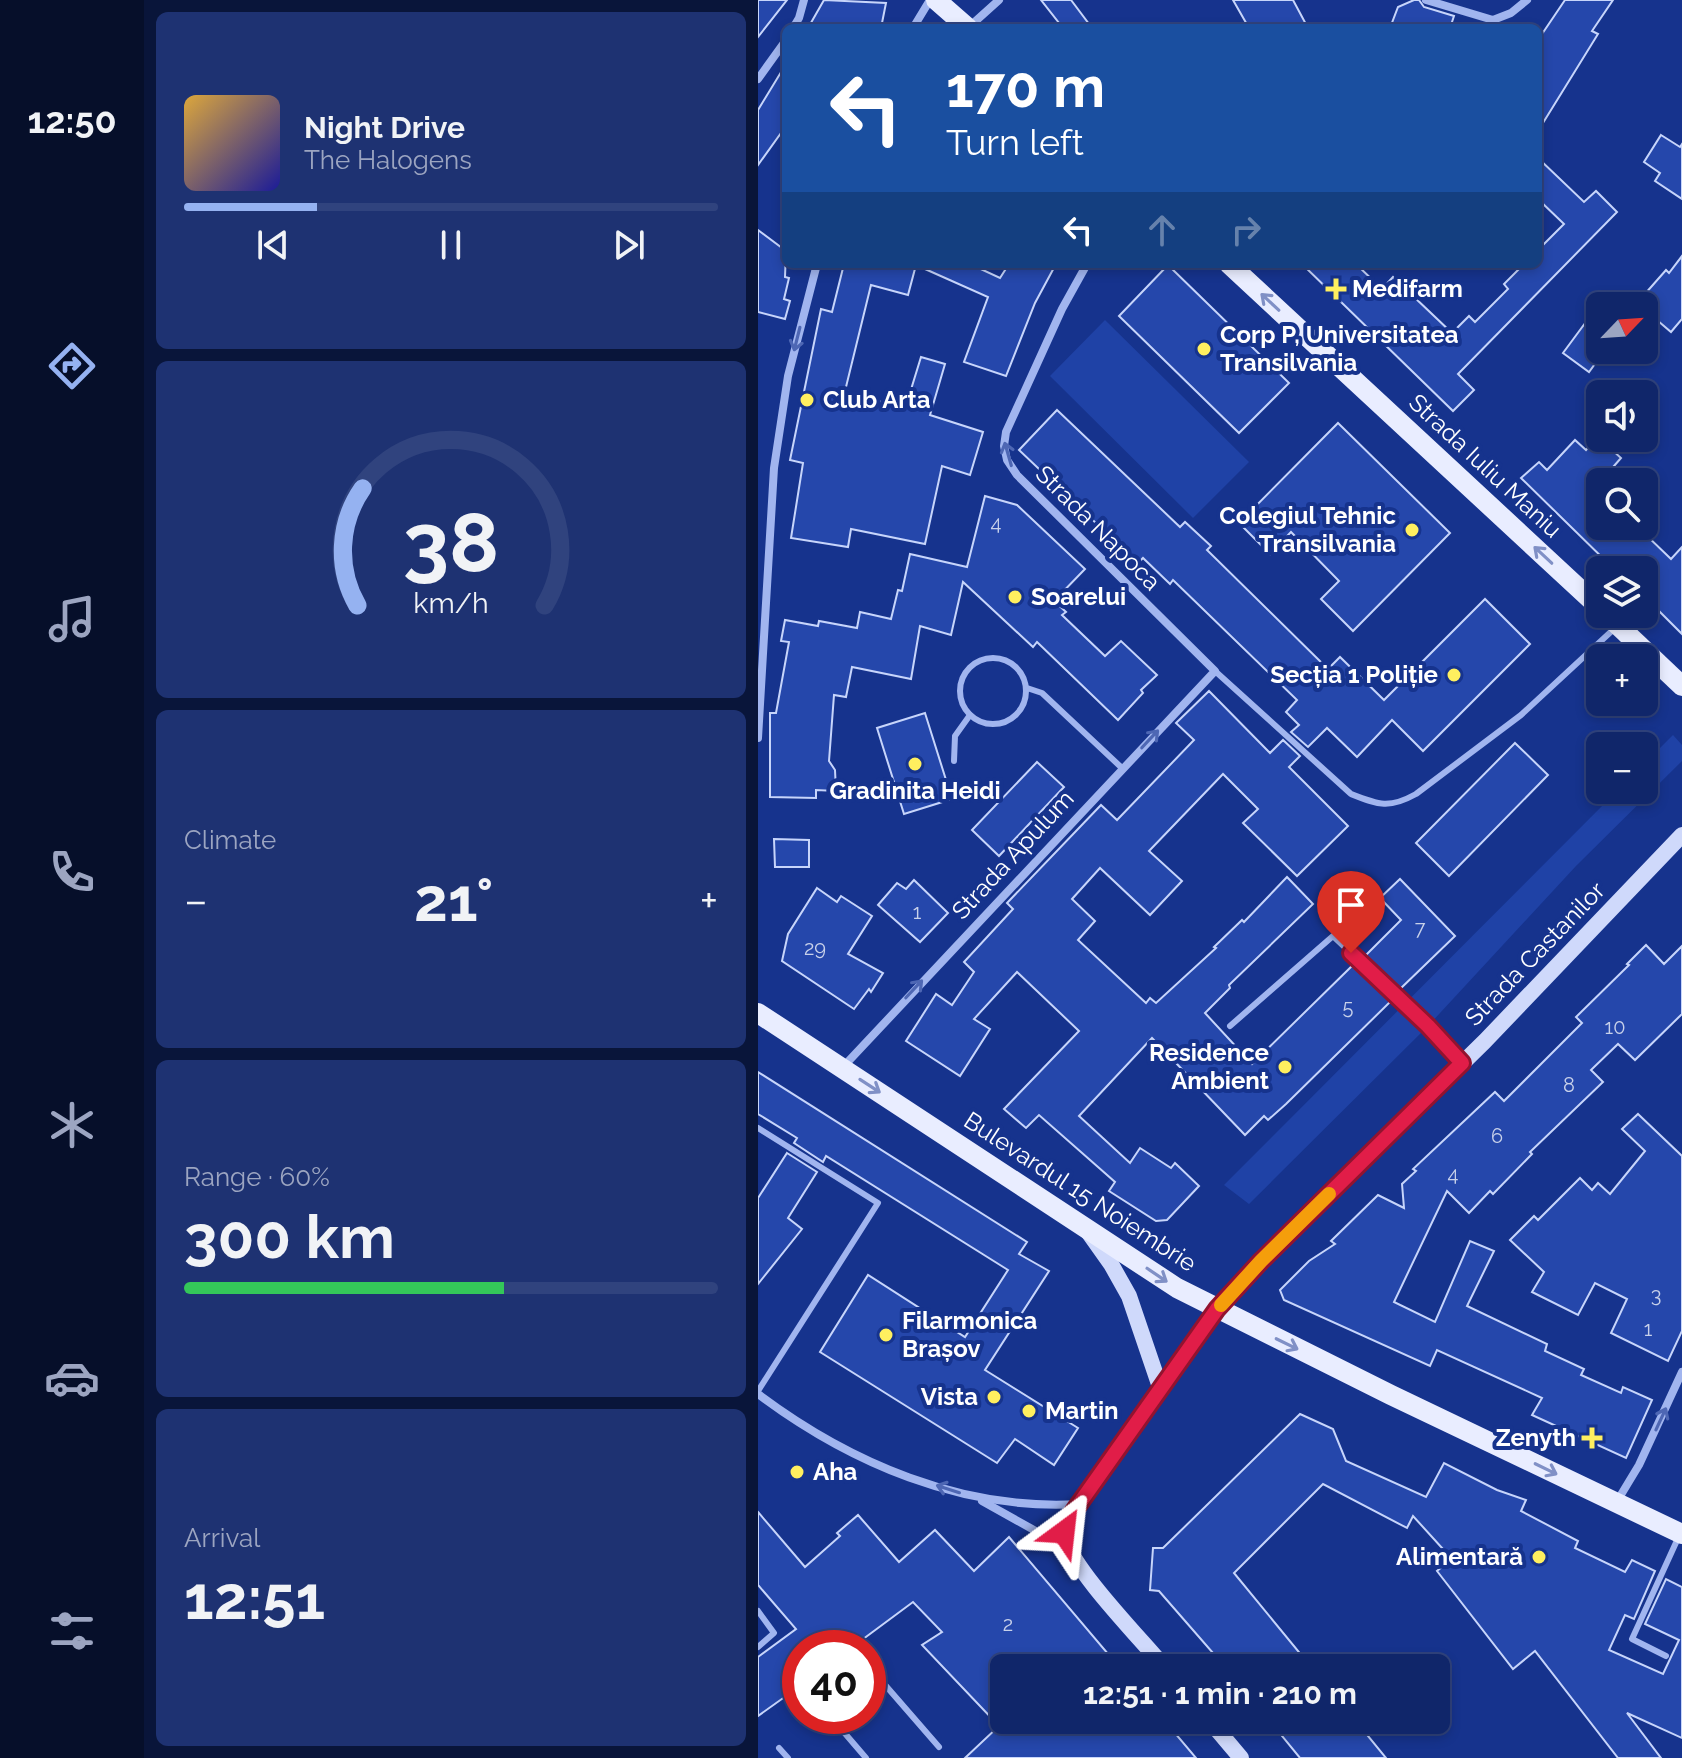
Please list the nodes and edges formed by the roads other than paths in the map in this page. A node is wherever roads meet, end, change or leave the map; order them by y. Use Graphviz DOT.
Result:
graph roads {
  1 [pos="804,0"];
  2 [pos="933,0"];
  3 [pos="999,0"];
  4 [pos="1426,0"];
  5 [pos="1527,0"];
  6 [pos="795,24"];
  7 [pos="916,24"];
  8 [pos="963,24"];
  9 [pos="972,24"];
  10 [pos="782,46"];
  11 [pos="758,79"];
  12 [pos="816,268"];
  13 [pos="1085,268"];
  14 [pos="1233,268"];
  15 [pos="1586,595"];
  16 [pos="1604,628"];
  17 [pos="1620,628"];
  18 [pos="1215,671"];
  19 [pos="1682,686"];
  20 [pos="1027,688"];
  21 [pos="970,715"];
  22 [pos="758,738"];
  23 [pos="954,761"];
  24 [pos="1123,769"];
  25 [pos="1682,835"];
  26 [pos="760,1019"];
  27 [pos="1230,1026"];
  28 [pos="1462,1063"];
  29 [pos="843,1067"];
  30 [pos="758,1128"];
  31 [pos="1085,1227"];
  32 [pos="1217,1309"];
  33 [pos="1682,1372"];
  34 [pos="1161,1390"];
  35 [pos="758,1392"];
  36 [pos="978,1499"];
  37 [pos="1616,1503"];
  38 [pos="1080,1504"];
  39 [pos="1681,1533"];
  40 [pos="1080,1567"];
  41 [pos="758,1611"];
  42 [pos="758,1647"];
  43 [pos="1153,1654"];
  44 [pos="1666,1656"];
  45 [pos="886,1686"];
  46 [pos="845,1734"];
  47 [pos="1221,1734"];
  48 [pos="939,1747"];
  49 [pos="779,1748"];
  50 [pos="788,1758"];
  51 [pos="866,1758"];
  52 [pos="1241,1758"];
  1 -- 6 [label="street"];
  2 -- 7 [label="street"];
  2 -- 8 [label="main road"];
  3 -- 9 [label="street"];
  4 -- 5 [label="street"];
  10 -- 11 [label="street"];
  12 -- 22 [label="street, one-way"];
  18 -- 13 [label="street, Strada Napoca, one-way"];
  15 -- 14 [label="main road, Strada Iuliu Maniu, one-way"];
  16 -- 18 [label="lane"];
  17 -- 19 [label="main road"];
  24 -- 18 [label="street, Strada Apulum, one-way"];
  20 -- 21 [label="lane"];
  20 -- 21 [label="lane"];
  20 -- 24 [label="lane"];
  21 -- 23 [label="lane"];
  29 -- 24 [label="street, Strada Apulum, one-way"];
  25 -- 28 [label="main road, Strada Castanilor"];
  26 -- 29 [label="main road, Bulevardul 15 Noiembrie"];
  27 -- 28 [label="lane"];
  28 -- 32 [label="main road, Strada Castanilor"];
  29 -- 31 [label="main road, Bulevardul 15 Noiembrie, one-way"];
  30 -- 35 [label="lane"];
  31 -- 32 [label="main road, Bulevardul 15 Noiembrie, one-way"];
  31 -- 34 [label="main road"];
  32 -- 34 [label="main road, Strada Castanilor"];
  32 -- 37 [label="main road, Bulevardul 15 Noiembrie, one-way"];
  37 -- 33 [label="street, one-way"];
  34 -- 38 [label="main road, Strada Castanilor"];
  36 -- 35 [label="street, one-way"];
  36 -- 38 [label="street"];
  36 -- 40 [label="street"];
  37 -- 39 [label="main road, Bulevardul 15 Noiembrie"];
  38 -- 40 [label="main road, Strada Castanilor"];
  39 -- 44 [label="lane"];
  40 -- 43 [label="main road"];
  41 -- 42 [label="lane"];
  45 -- 48 [label="lane"];
  46 -- 51 [label="lane"];
  47 -- 52 [label="main road"];
  49 -- 50 [label="lane"];
}
